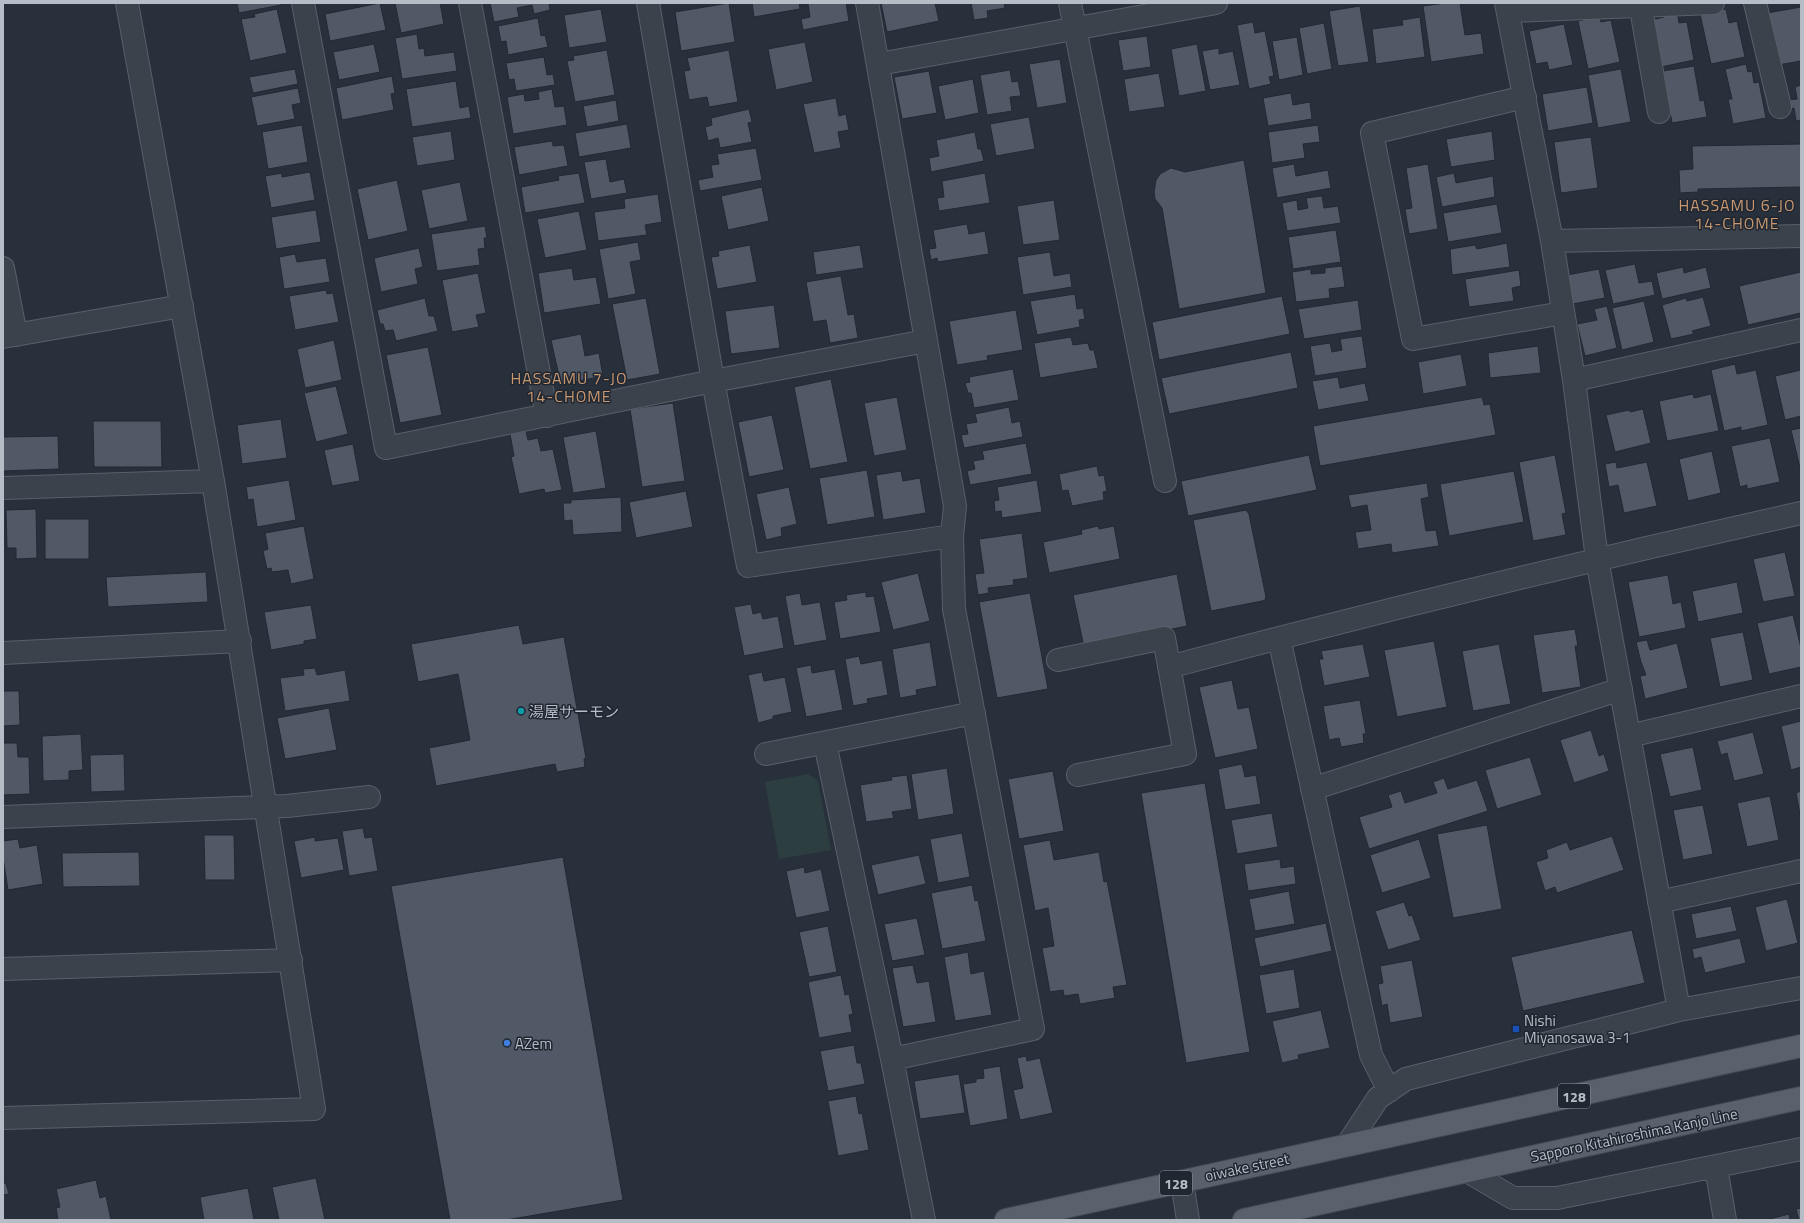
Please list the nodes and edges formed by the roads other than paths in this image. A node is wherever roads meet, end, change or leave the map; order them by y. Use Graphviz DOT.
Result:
graph roads {
  1 [pos="127,3"];
  2 [pos="303,3"];
  3 [pos="470,3"];
  4 [pos="648,3"];
  5 [pos="867,3"];
  6 [pos="1070,3"];
  7 [pos="1216,3"];
  8 [pos="1713,3"];
  9 [pos="1755,3"];
  10 [pos="1640,5"];
  11 [pos="1507,7"];
  12 [pos="1075,28"];
  13 [pos="879,64"];
  14 [pos="1525,97"];
  15 [pos="1780,107"];
  16 [pos="1659,112"];
  17 [pos="1801,236"];
  18 [pos="1552,241"];
  19 [pos="3,268"];
  20 [pos="182,306"];
  21 [pos="1563,313"];
  22 [pos="1801,330"];
  23 [pos="9,336"];
  24 [pos="926,341"];
  25 [pos="1574,380"];
  26 [pos="713,381"];
  27 [pos="547,416"];
  28 [pos="1165,480"];
  29 [pos="213,481"];
  30 [pos="3,488"];
  31 [pos="1801,512"];
  32 [pos="952,536"];
  33 [pos="1597,559"];
  34 [pos="1279,638"];
  35 [pos="240,641"];
  36 [pos="3,653"];
  37 [pos="1058,660"];
  38 [pos="1169,667"];
  39 [pos="1621,689"];
  40 [pos="1801,696"];
  41 [pos="974,713"];
  42 [pos="1629,736"];
  43 [pos="825,743"];
  44 [pos="766,754"];
  45 [pos="1078,775"];
  46 [pos="1312,790"];
  47 [pos="369,797"];
  48 [pos="267,806"];
  49 [pos="3,817"];
  50 [pos="1801,871"];
  51 [pos="1659,902"];
  52 [pos="291,960"];
  53 [pos="3,969"];
  54 [pos="1801,988"];
  55 [pos="1679,1010"];
  56 [pos="1801,1046"];
  57 [pos="892,1059"];
  58 [pos="1389,1091"];
  59 [pos="1801,1098"];
  60 [pos="3,1118"];
  61 [pos="1347,1145"];
  62 [pos="1801,1149"];
  63 [pos="1716,1167"];
  64 [pos="1467,1171"];
  65 [pos="1182,1182"];
  66 [pos="924,1220"];
  67 [pos="1006,1220"];
  68 [pos="1188,1220"];
  69 [pos="1244,1220"];
  70 [pos="1725,1220"];
  1 -- 20 [label="street"];
  2 -- 27 [label="street"];
  3 -- 27 [label="street"];
  4 -- 26 [label="street"];
  5 -- 13 [label="street"];
  6 -- 12 [label="street"];
  7 -- 12 [label="street"];
  8 -- 10 [label="street"];
  9 -- 15 [label="street"];
  10 -- 11 [label="street"];
  10 -- 16 [label="street"];
  11 -- 14 [label="street"];
  12 -- 13 [label="street"];
  12 -- 28 [label="street"];
  13 -- 24 [label="street"];
  14 -- 18 [label="street"];
  14 -- 21 [label="street"];
  17 -- 18 [label="street"];
  18 -- 21 [label="street"];
  19 -- 23 [label="street"];
  20 -- 23 [label="street"];
  20 -- 29 [label="street"];
  21 -- 25 [label="street"];
  22 -- 25 [label="street"];
  24 -- 26 [label="street"];
  24 -- 32 [label="street"];
  25 -- 33 [label="street"];
  26 -- 27 [label="street"];
  26 -- 32 [label="street"];
  29 -- 30 [label="street"];
  29 -- 35 [label="street"];
  31 -- 33 [label="street"];
  32 -- 41 [label="street"];
  33 -- 34 [label="street"];
  33 -- 39 [label="street"];
  34 -- 38 [label="street"];
  34 -- 46 [label="street"];
  35 -- 36 [label="street"];
  35 -- 48 [label="street"];
  37 -- 38 [label="street"];
  38 -- 45 [label="street"];
  39 -- 42 [label="street"];
  39 -- 46 [label="street"];
  40 -- 42 [label="street"];
  41 -- 43 [label="street"];
  41 -- 57 [label="street"];
  42 -- 51 [label="street"];
  43 -- 44 [label="street"];
  43 -- 57 [label="street"];
  46 -- 58 [label="street"];
  47 -- 48 [label="street"];
  48 -- 49 [label="street"];
  48 -- 52 [label="street"];
  50 -- 51 [label="street"];
  51 -- 55 [label="street"];
  52 -- 53 [label="street"];
  52 -- 60 [label="street"];
  54 -- 55 [label="street"];
  55 -- 58 [label="street"];
  56 -- 61 [label="main road, 128"];
  57 -- 66 [label="street"];
  58 -- 61 [label="street"];
  59 -- 64 [label="main road, Sapporo Kitahiroshima Kanjo Line"];
  61 -- 65 [label="main road, oiwake street / 128"];
  62 -- 63 [label="street"];
  63 -- 64 [label="street"];
  63 -- 70 [label="street"];
  64 -- 69 [label="main road"];
  65 -- 67 [label="main road, oiwake street / 128"];
  65 -- 68 [label="street"];
}
